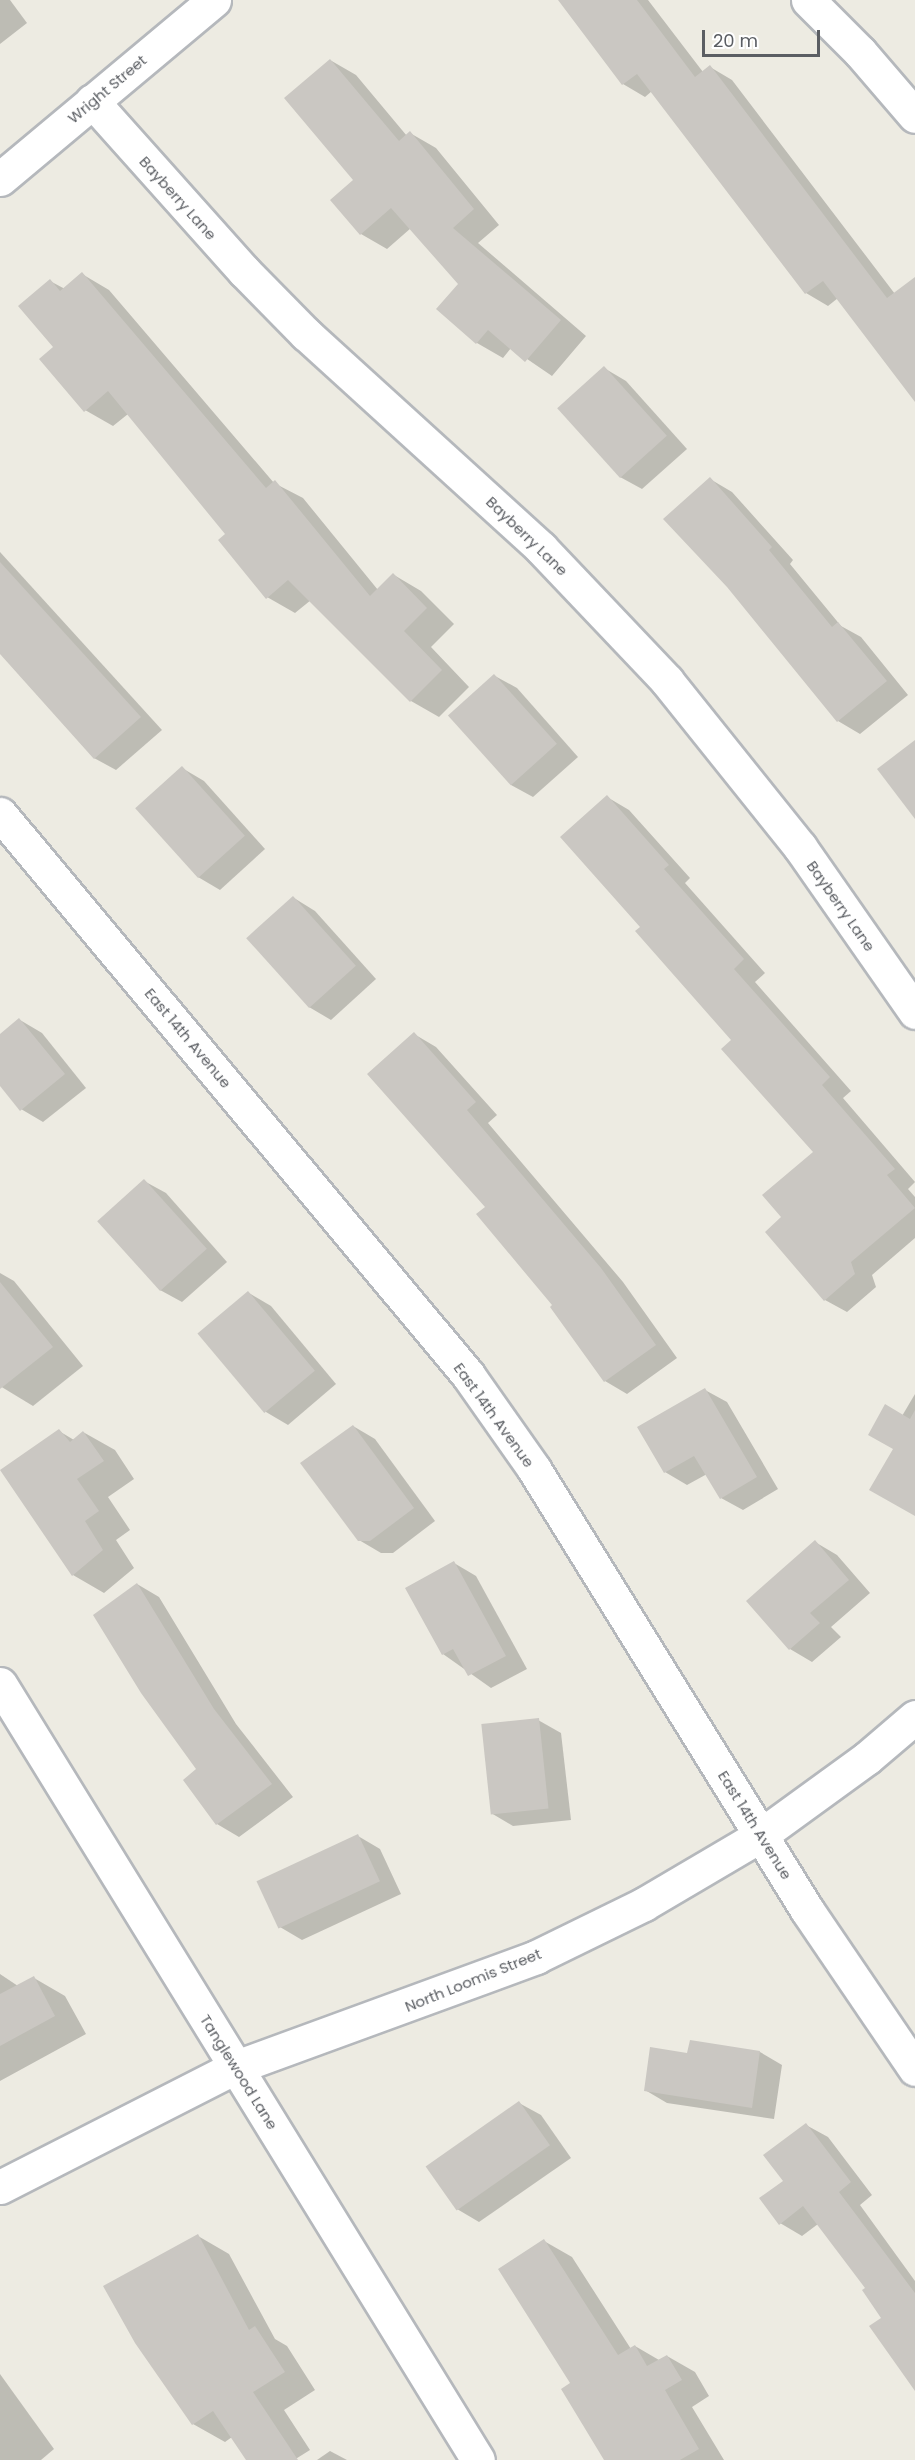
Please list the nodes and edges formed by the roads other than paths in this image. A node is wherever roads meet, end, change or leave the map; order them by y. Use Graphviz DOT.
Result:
graph roads {
  1 [pos="214,0"];
  2 [pos="808,0"];
  3 [pos="92,101"];
  4 [pos="915,116"];
  5 [pos="0,178"];
  6 [pos="0,814"];
  7 [pos="915,1012"];
  8 [pos="0,1684"];
  9 [pos="915,1717"];
  10 [pos="761,1835"];
  11 [pos="236,2067"];
  12 [pos="915,2069"];
  13 [pos="0,2187"];
  14 [pos="478,2460"];
  1 -- 3 [label="street, Wright Street"];
  2 -- 4 [label="street"];
  3 -- 5 [label="street, Wright Street"];
  3 -- 7 [label="street, Bayberry Lane"];
  6 -- 10 [label="street, East 14th Avenue"];
  8 -- 11 [label="street, Tanglewood Lane"];
  9 -- 10 [label="street, North Loomis Street"];
  10 -- 11 [label="street, North Loomis Street"];
  10 -- 12 [label="street, East 14th Avenue"];
  11 -- 13 [label="street, North Loomis Street"];
  11 -- 14 [label="street, Tanglewood Lane"];
}
